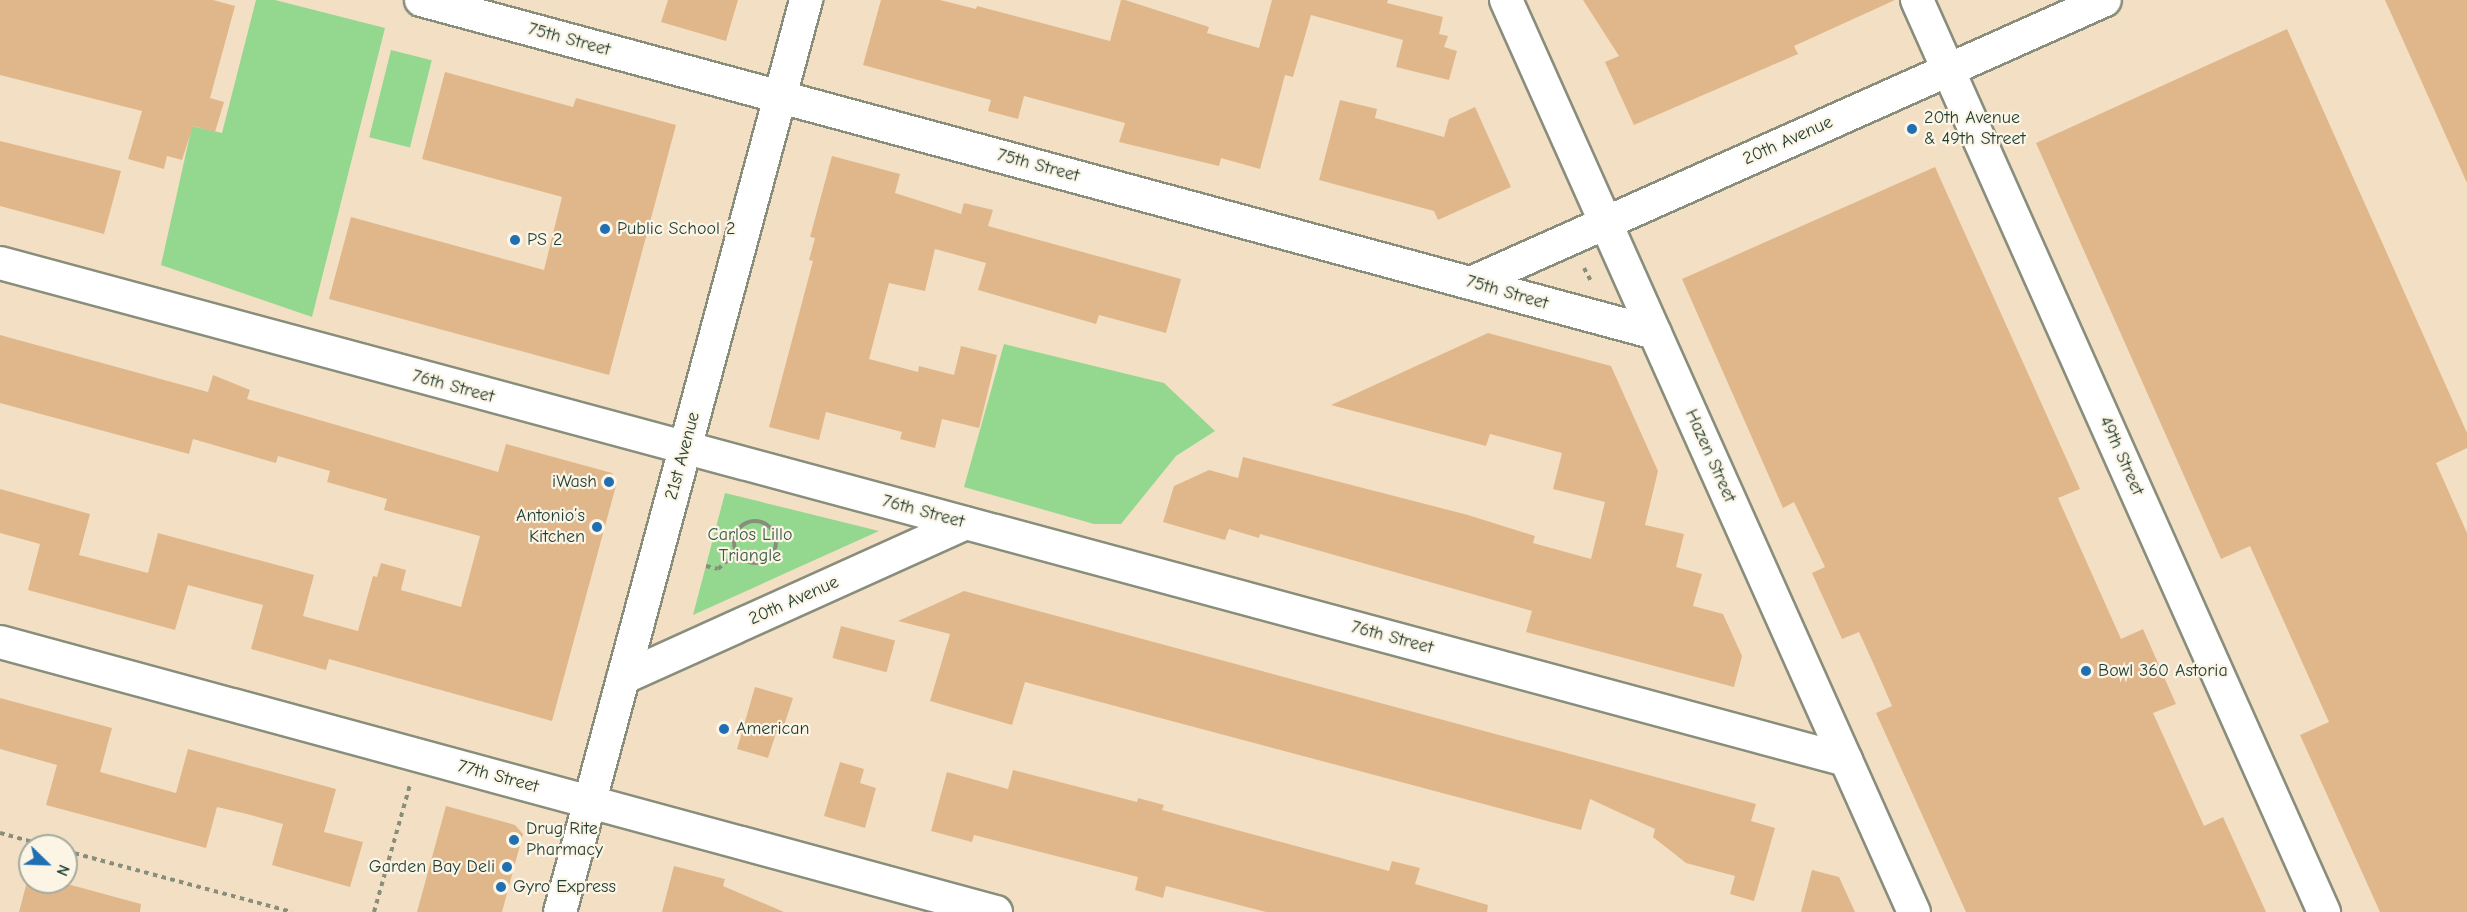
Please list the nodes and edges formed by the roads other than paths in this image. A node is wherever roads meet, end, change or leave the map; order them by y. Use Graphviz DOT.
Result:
graph roads {
  1 [pos="421,0"];
  2 [pos="806,0"];
  3 [pos="1506,0"];
  4 [pos="1917,0"];
  5 [pos="2105,0"];
  6 [pos="1948,69"];
  7 [pos="779,96"];
  8 [pos="1605,223"];
  9 [pos="0,263"];
  10 [pos="1471,283"];
  11 [pos="1655,333"];
  12 [pos="684,450"];
  13 [pos="966,523"];
  14 [pos="0,642"];
  15 [pos="623,678"];
  16 [pos="1846,760"];
  17 [pos="590,802"];
  18 [pos="560,912"];
  19 [pos="996,912"];
  20 [pos="1914,912"];
  21 [pos="2324,912"];
  1 -- 7 [label="street, 75th Street"];
  2 -- 7 [label="street, 21st Avenue"];
  3 -- 8 [label="street, Hazen Street"];
  4 -- 6 [label="street, 49th Street"];
  5 -- 6 [label="street, 20th Avenue"];
  6 -- 8 [label="street, 20th Avenue"];
  6 -- 21 [label="street, 49th Street"];
  7 -- 10 [label="street, 75th Street"];
  7 -- 12 [label="street, 21st Avenue"];
  8 -- 10 [label="street, 20th Avenue"];
  8 -- 11 [label="street, Hazen Street"];
  9 -- 12 [label="street, 76th Street"];
  10 -- 11 [label="street, 75th Street"];
  11 -- 16 [label="street, Hazen Street"];
  12 -- 13 [label="street, 76th Street"];
  12 -- 15 [label="street, 21st Avenue"];
  13 -- 15 [label="street, 20th Avenue"];
  13 -- 16 [label="street, 76th Street"];
  14 -- 17 [label="street, 77th Street"];
  15 -- 17 [label="street, 21st Avenue"];
  16 -- 20 [label="street, Hazen Street"];
  17 -- 18 [label="street, 21st Avenue"];
  17 -- 19 [label="street, 77th Street"];
}
